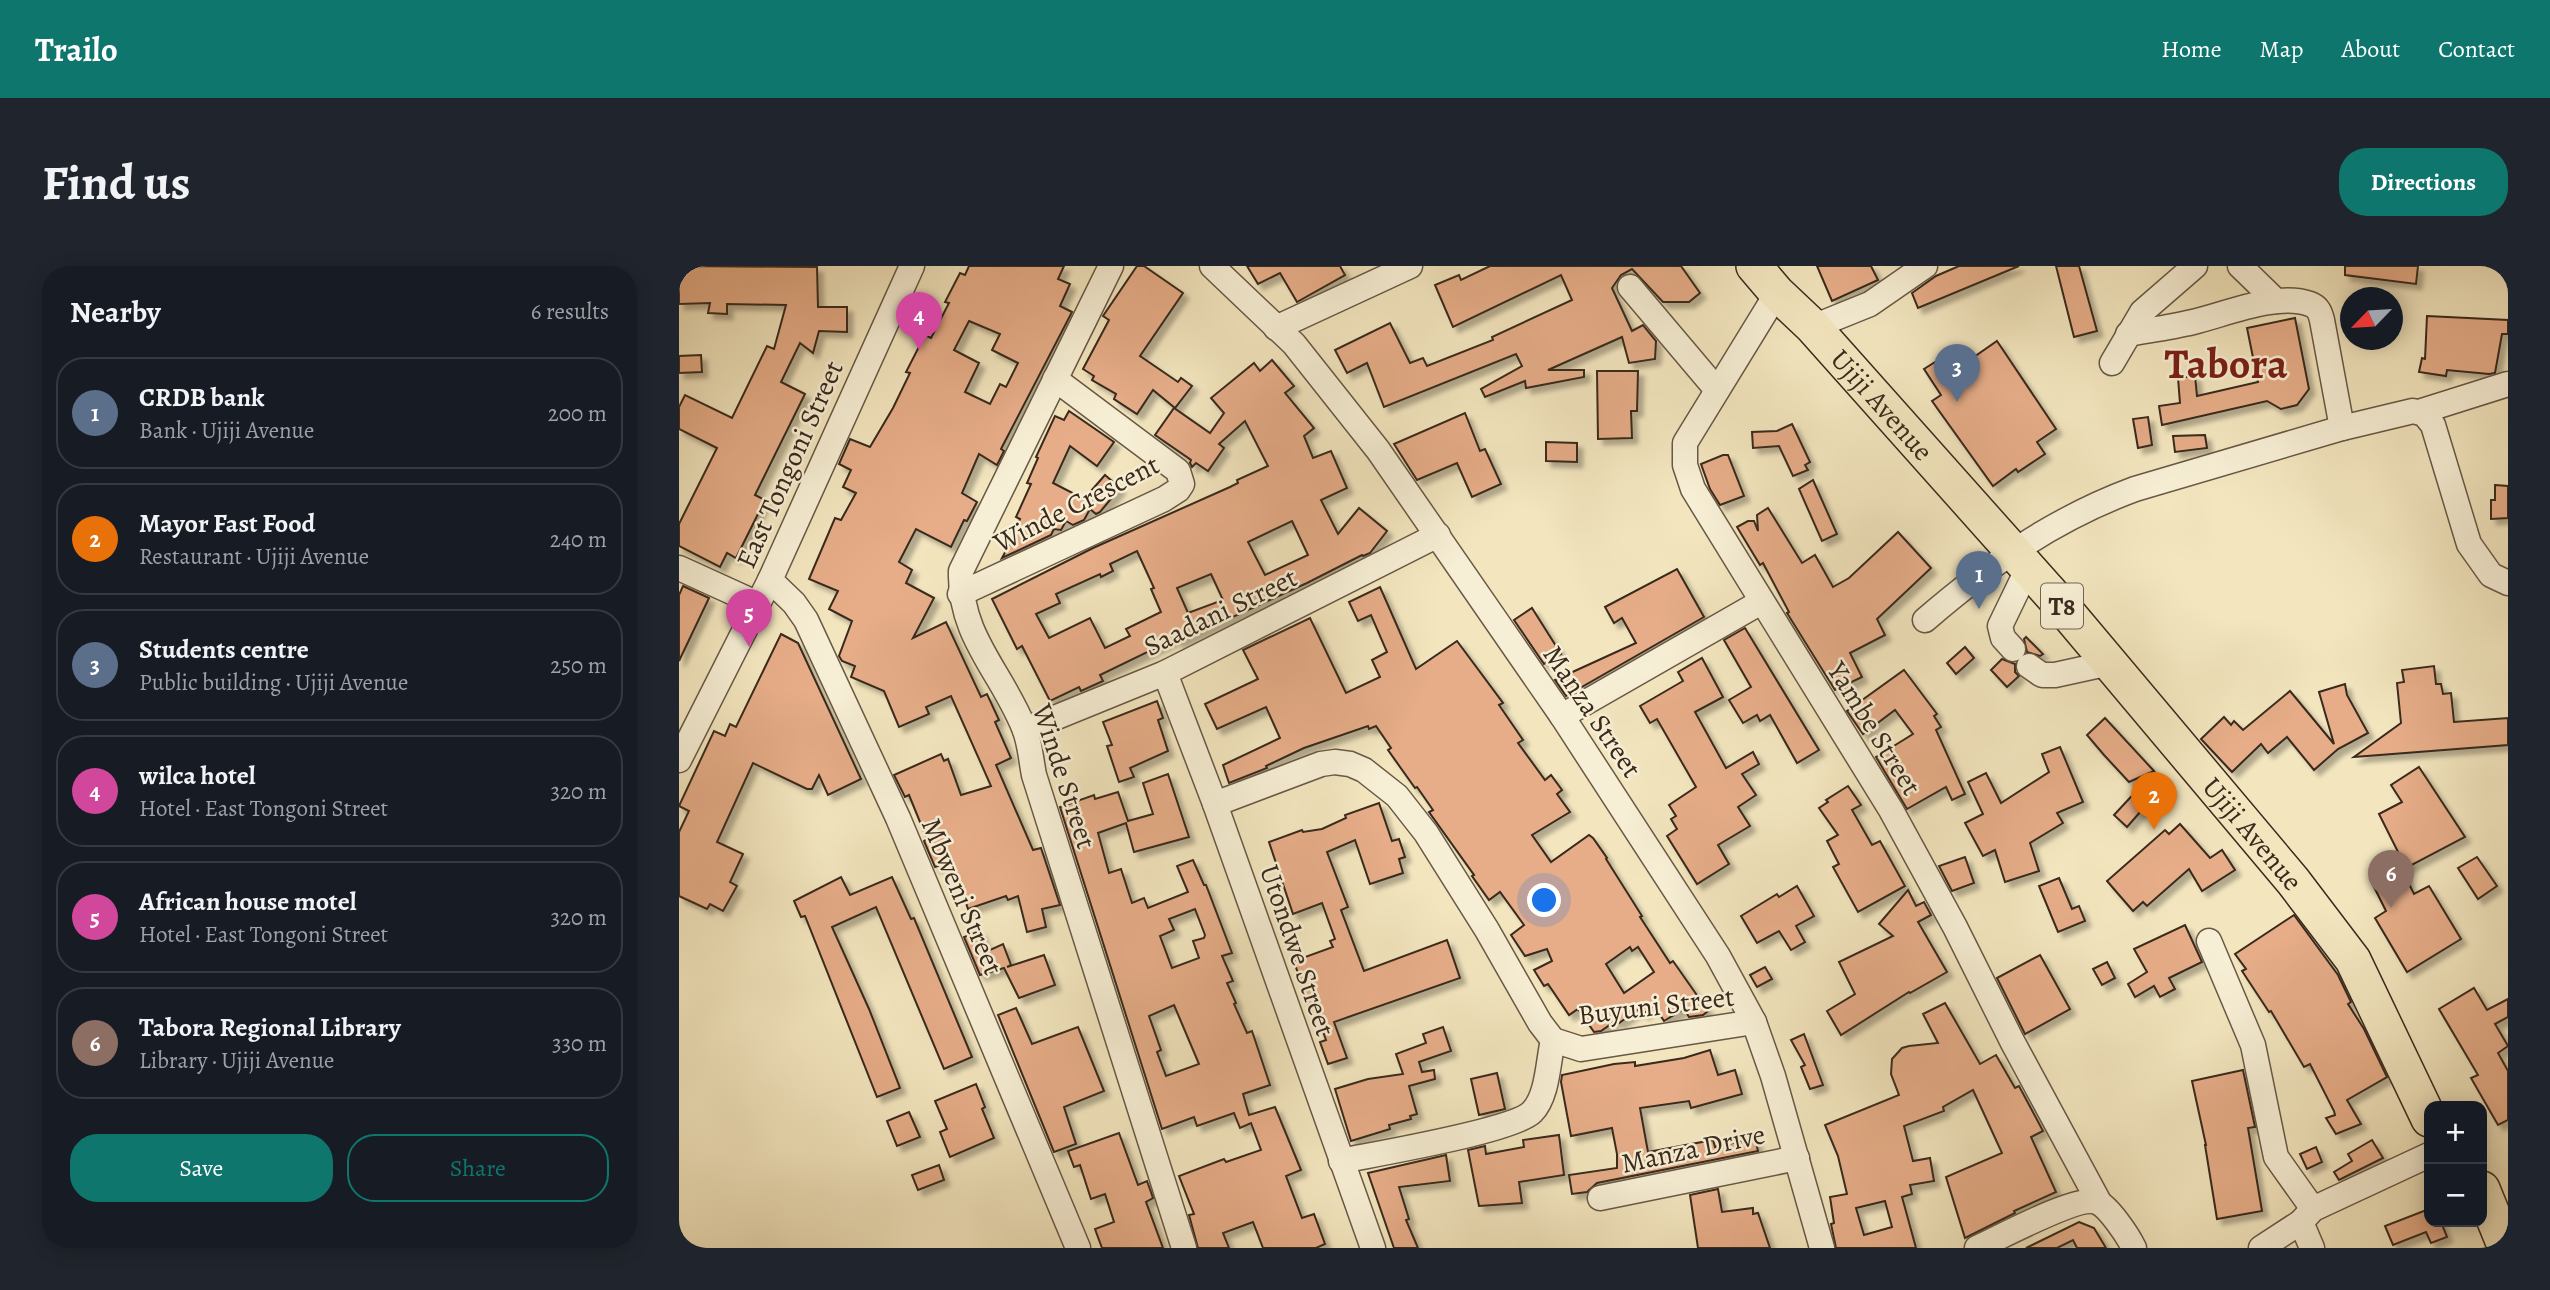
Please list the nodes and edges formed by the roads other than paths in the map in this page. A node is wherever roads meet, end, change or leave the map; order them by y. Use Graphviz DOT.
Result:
graph roads {
  1 [pos="912,266"];
  2 [pos="1111,266"];
  3 [pos="1212,266"];
  4 [pos="1410,266"];
  5 [pos="1754,266"];
  6 [pos="1925,266"];
  7 [pos="2195,266"];
  8 [pos="2241,266"];
  9 [pos="1630,287"];
  10 [pos="1777,293"];
  11 [pos="2276,301"];
  12 [pos="1813,327"];
  13 [pos="1276,328"];
  14 [pos="2128,334"];
  15 [pos="2112,363"];
  16 [pos="1055,379"];
  17 [pos="2508,384"];
  18 [pos="1717,390"];
  19 [pos="2419,412"];
  20 [pos="2342,428"];
  21 [pos="1438,536"];
  22 [pos="2020,559"];
  23 [pos="679,568"];
  24 [pos="770,580"];
  25 [pos="2508,583"];
  26 [pos="960,594"];
  27 [pos="1761,602"];
  28 [pos="758,604"];
  29 [pos="1925,620"];
  30 [pos="2110,663"];
  31 [pos="1165,673"];
  32 [pos="1562,716"];
  33 [pos="1025,730"];
  34 [pos="679,760"];
  35 [pos="1215,804"];
  36 [pos="2209,941"];
  37 [pos="2353,960"];
  38 [pos="1754,1022"];
  39 [pos="1553,1040"];
  40 [pos="2443,1101"];
  41 [pos="2424,1109"];
  42 [pos="2424,1156"];
  43 [pos="1797,1157"];
  44 [pos="1341,1161"];
  45 [pos="1600,1198"];
  46 [pos="2487,1201"];
  47 [pos="2099,1202"];
  48 [pos="2307,1215"];
  49 [pos="2474,1227"];
  50 [pos="1078,1248"];
  51 [pos="1184,1248"];
  52 [pos="1373,1248"];
  53 [pos="1822,1248"];
  54 [pos="1977,1248"];
  55 [pos="2134,1248"];
  56 [pos="2260,1248"];
  57 [pos="2312,1248"];
  58 [pos="2482,1248"];
  59 [pos="2506,1248"];
  1 -- 24 [label="street, East Tongoni Street"];
  2 -- 16 [label="street, Winde Street"];
  3 -- 13 [label="street, Manza Street"];
  4 -- 13 [label="street"];
  5 -- 10 [label="highway, Ujiji Avenue / T8"];
  6 -- 12 [label="street"];
  7 -- 14 [label="street"];
  8 -- 11 [label="street"];
  9 -- 18 [label="street"];
  10 -- 12 [label="highway, Ujiji Avenue / T8"];
  10 -- 18 [label="street, Yambe Street"];
  11 -- 14 [label="street"];
  11 -- 20 [label="street"];
  12 -- 22 [label="highway, Ujiji Avenue / T8"];
  13 -- 21 [label="street, Manza Street"];
  14 -- 15 [label="street"];
  16 -- 26 [label="street, Winde Street"];
  16 -- 26 [label="street, Winde Crescent"];
  17 -- 19 [label="street"];
  18 -- 27 [label="street, Yambe Street"];
  19 -- 20 [label="street"];
  19 -- 25 [label="street"];
  20 -- 22 [label="street"];
  21 -- 31 [label="street, Saadani Street"];
  21 -- 32 [label="street, Manza Street"];
  22 -- 29 [label="street"];
  22 -- 30 [label="highway, Ujiji Avenue / T8"];
  22 -- 30 [label="street"];
  23 -- 28 [label="street"];
  24 -- 28 [label="street, East Tongoni Street"];
  24 -- 50 [label="street, Mbweni Street"];
  26 -- 33 [label="street, Winde Street"];
  27 -- 32 [label="street"];
  27 -- 47 [label="street, Yambe Street"];
  28 -- 34 [label="street, East Tongoni Street"];
  30 -- 37 [label="highway, Ujiji Avenue / T8"];
  31 -- 33 [label="street, Saadani Street"];
  31 -- 35 [label="street, Utondwe Street"];
  32 -- 38 [label="street, Manza Street"];
  33 -- 51 [label="street, Winde Street"];
  35 -- 39 [label="street, Buyuni Street"];
  35 -- 44 [label="street, Utondwe Street"];
  36 -- 48 [label="street"];
  37 -- 40 [label="highway, T8"];
  37 -- 41 [label="highway, Ujiji Avenue / T8"];
  38 -- 39 [label="street, Buyuni Street"];
  38 -- 43 [label="street, Manza Street"];
  39 -- 44 [label="street"];
  42 -- 48 [label="street"];
  43 -- 45 [label="street, Manza Drive"];
  43 -- 53 [label="street, Manza Street"];
  44 -- 52 [label="street, Utondwe Street"];
  46 -- 59 [label="highway"];
  47 -- 54 [label="street"];
  47 -- 55 [label="street, Yambe Street"];
  48 -- 56 [label="street"];
  48 -- 57 [label="street"];
  49 -- 58 [label="highway"];
}
